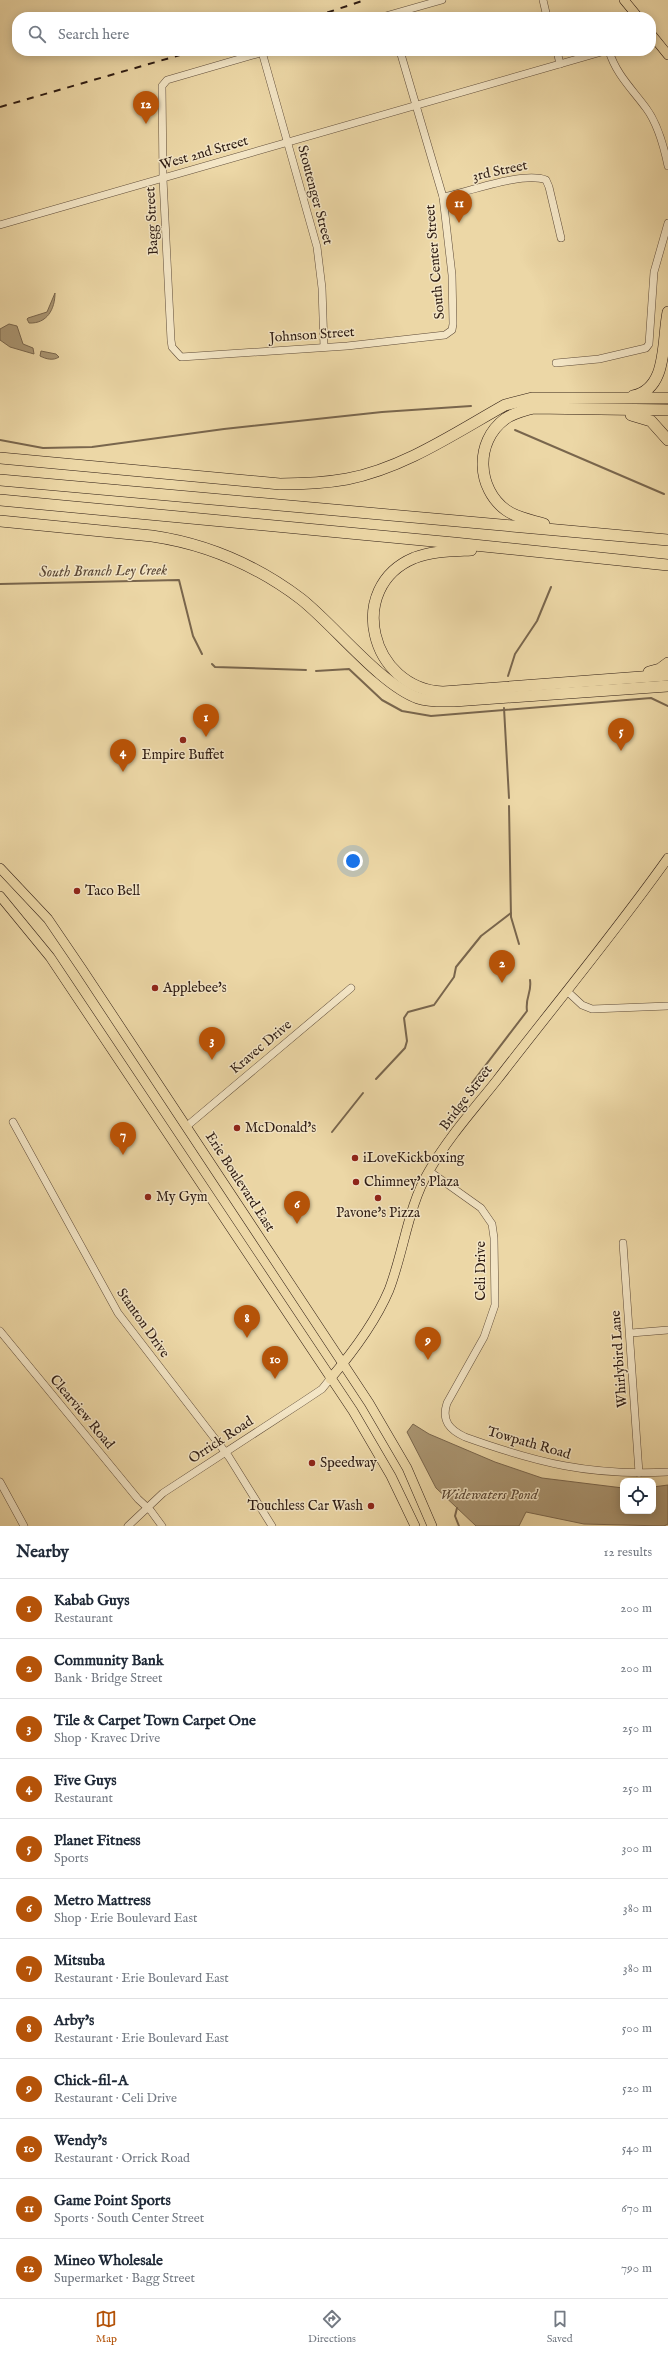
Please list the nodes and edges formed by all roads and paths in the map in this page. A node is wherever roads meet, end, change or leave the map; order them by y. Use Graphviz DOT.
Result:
graph roads {
  1 [pos="442,0"];
  2 [pos="543,0"];
  3 [pos="624,0"];
  4 [pos="403,12"];
  5 [pos="546,12"];
  6 [pos="634,12"];
  7 [pos="656,40"];
  8 [pos="668,55"];
  9 [pos="250,56"];
  10 [pos="265,56"];
  11 [pos="401,56"];
  12 [pos="558,56"];
  13 [pos="588,56"];
  14 [pos="611,56"];
  15 [pos="560,64"];
  16 [pos="416,105"];
  17 [pos="288,142"];
  18 [pos="668,166"];
  19 [pos="163,179"];
  20 [pos="443,197"];
  21 [pos="668,223"];
  22 [pos="0,225"];
  23 [pos="561,238"];
  24 [pos="668,312"];
  25 [pos="450,332"];
  26 [pos="324,347"];
  27 [pos="175,353"];
  28 [pos="556,363"];
  29 [pos="616,398"];
  30 [pos="668,398"];
  31 [pos="668,410"];
  32 [pos="612,411"];
  33 [pos="668,440"];
  34 [pos="0,458"];
  35 [pos="0,475"];
  36 [pos="0,480"];
  37 [pos="82,486"];
  38 [pos="0,500"];
  39 [pos="0,521"];
  40 [pos="570,530"];
  41 [pos="667,540"];
  42 [pos="504,549"];
  43 [pos="667,565"];
  44 [pos="668,663"];
  45 [pos="668,675"];
  46 [pos="630,678"];
  47 [pos="668,686"];
  48 [pos="668,858"];
  49 [pos="0,869"];
  50 [pos="0,896"];
  51 [pos="351,988"];
  52 [pos="568,992"];
  53 [pos="668,1006"];
  54 [pos="14,1122"];
  55 [pos="187,1126"];
  56 [pos="429,1171"];
  57 [pos="623,1243"];
  58 [pos="668,1330"];
  59 [pos="0,1331"];
  60 [pos="631,1333"];
  61 [pos="343,1364"];
  62 [pos="330,1379"];
  63 [pos="445,1414"];
  64 [pos="226,1453"];
  65 [pos="668,1472"];
  66 [pos="640,1474"];
  67 [pos="0,1482"];
  68 [pos="147,1507"];
  69 [pos="24,1526"];
  70 [pos="128,1526"];
  71 [pos="162,1526"];
  72 [pos="272,1526"];
  73 [pos="415,1526"];
  74 [pos="432,1526"];
  1 -- 4 [label="street"];
  2 -- 5 [label="street"];
  3 -- 6 [label="main road"];
  7 -- 8 [label="main road"];
  9 -- 19 [label="street, Bagg Street"];
  10 -- 17 [label="street, Stoutenger Street"];
  11 -- 16 [label="street, South Center Street"];
  12 -- 15 [label="street"];
  13 -- 15 [label="street, West 2nd Street"];
  14 -- 18 [label="street"];
  15 -- 16 [label="street, West 2nd Street"];
  16 -- 17 [label="street, West 2nd Street"];
  16 -- 20 [label="street, South Center Street"];
  17 -- 19 [label="street, West 2nd Street"];
  17 -- 26 [label="street, Stoutenger Street"];
  19 -- 22 [label="street, West 2nd Street"];
  19 -- 27 [label="street, Bagg Street"];
  20 -- 23 [label="street, 3rd Street"];
  20 -- 25 [label="street, South Center Street"];
  21 -- 28 [label="street"];
  24 -- 29 [label="highway"];
  25 -- 26 [label="street, Johnson Street"];
  26 -- 27 [label="street, Johnson Street"];
  29 -- 30 [label="highway"];
  29 -- 34 [label="highway"];
  31 -- 32 [label="highway"];
  32 -- 33 [label="highway"];
  32 -- 40 [label="highway"];
  35 -- 37 [label="highway"];
  36 -- 37 [label="highway"];
  37 -- 40 [label="highway"];
  38 -- 42 [label="highway"];
  39 -- 47 [label="highway"];
  40 -- 41 [label="highway"];
  42 -- 43 [label="highway"];
  42 -- 46 [label="highway"];
  44 -- 46 [label="highway"];
  45 -- 46 [label="highway"];
  48 -- 52 [label="main road, Bridge Street"];
  49 -- 55 [label="main road, Erie Boulevard East"];
  50 -- 62 [label="main road"];
  51 -- 55 [label="street, Kravec Drive"];
  52 -- 53 [label="street"];
  52 -- 56 [label="main road, Bridge Street"];
  54 -- 64 [label="street, Stanton Drive"];
  55 -- 61 [label="main road, Erie Boulevard East"];
  56 -- 61 [label="main road, Bridge Street"];
  56 -- 63 [label="street, Celi Drive"];
  57 -- 60 [label="street, Whirlybird Lane"];
  58 -- 60 [label="street"];
  59 -- 68 [label="street, Clearview Road"];
  60 -- 66 [label="street, Whirlybird Lane"];
  61 -- 62 [label="main road, Bridge Street"];
  61 -- 74 [label="main road, Erie Boulevard East"];
  62 -- 64 [label="street, Orrick Road"];
  62 -- 73 [label="main road"];
  63 -- 66 [label="street, Towpath Road"];
  64 -- 68 [label="street, Orrick Road"];
  64 -- 72 [label="street, Stanton Drive"];
  65 -- 66 [label="street, Towpath Road"];
  67 -- 69 [label="street"];
  68 -- 70 [label="street, Orrick Road"];
  68 -- 71 [label="street, Clearview Road"];
}
